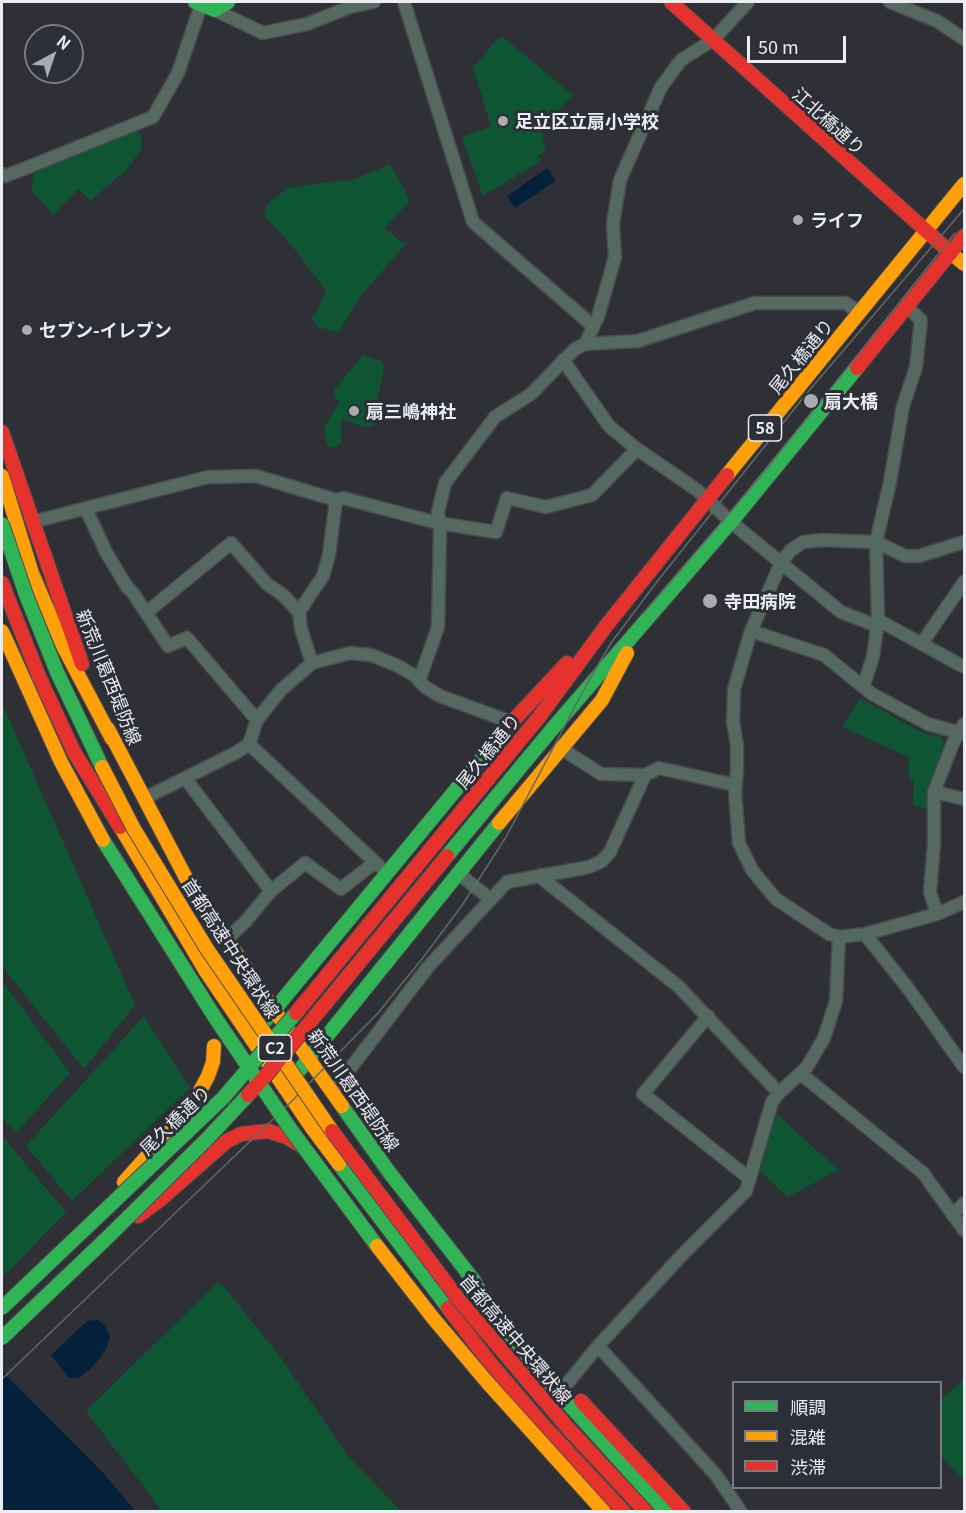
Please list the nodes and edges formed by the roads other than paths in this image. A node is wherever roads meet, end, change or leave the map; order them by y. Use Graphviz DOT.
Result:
graph roads {
  1 [pos="228,2"];
  2 [pos="374,2"];
  3 [pos="404,2"];
  4 [pos="671,2"];
  5 [pos="748,2"];
  6 [pos="890,2"];
  7 [pos="198,3"];
  8 [pos="215,10"];
  9 [pos="964,39"];
  10 [pos="713,40"];
  11 [pos="2,174"];
  12 [pos="964,184"];
  13 [pos="925,231"];
  14 [pos="964,236"];
  15 [pos="951,253"];
  16 [pos="964,264"];
  17 [pos="907,307"];
  18 [pos="860,312"];
  19 [pos="593,326"];
  20 [pos="585,344"];
  21 [pos="563,360"];
  22 [pos="2,432"];
  23 [pos="637,449"];
  24 [pos="2,476"];
  25 [pos="707,499"];
  26 [pos="336,500"];
  27 [pos="86,509"];
  28 [pos="32,522"];
  29 [pos="438,522"];
  30 [pos="731,522"];
  31 [pos="2,524"];
  32 [pos="876,542"];
  33 [pos="964,542"];
  34 [pos="2,556"];
  35 [pos="781,563"];
  36 [pos="964,582"];
  37 [pos="2,583"];
  38 [pos="2,608"];
  39 [pos="299,612"];
  40 [pos="146,613"];
  41 [pos="877,623"];
  42 [pos="606,626"];
  43 [pos="2,631"];
  44 [pos="637,631"];
  45 [pos="751,631"];
  46 [pos="922,643"];
  47 [pos="312,663"];
  48 [pos="964,667"];
  49 [pos="419,681"];
  50 [pos="863,687"];
  51 [pos="257,720"];
  52 [pos="511,722"];
  53 [pos="962,731"];
  54 [pos="112,739"];
  55 [pos="249,744"];
  56 [pos="562,750"];
  57 [pos="80,764"];
  58 [pos="645,775"];
  59 [pos="185,778"];
  60 [pos="735,785"];
  61 [pos="934,792"];
  62 [pos="145,798"];
  63 [pos="964,799"];
  64 [pos="95,812"];
  65 [pos="120,827"];
  66 [pos="375,862"];
  67 [pos="387,873"];
  68 [pos="458,873"];
  69 [pos="541,875"];
  70 [pos="271,891"];
  71 [pos="490,899"];
  72 [pos="964,902"];
  73 [pos="937,914"];
  74 [pos="865,934"];
  75 [pos="839,937"];
  76 [pos="226,939"];
  77 [pos="274,1010"];
  78 [pos="708,1017"];
  79 [pos="251,1038"];
  80 [pos="310,1059"];
  81 [pos="964,1067"];
  82 [pos="801,1074"];
  83 [pos="285,1089"];
  84 [pos="333,1090"];
  85 [pos="779,1093"];
  86 [pos="750,1179"];
  87 [pos="964,1203"];
  88 [pos="953,1215"];
  89 [pos="95,1220"];
  90 [pos="964,1230"];
  91 [pos="108,1237"];
  92 [pos="466,1271"];
  93 [pos="2,1308"];
  94 [pos="448,1308"];
  95 [pos="2,1338"];
  96 [pos="598,1346"];
  97 [pos="485,1369"];
  98 [pos="566,1385"];
  99 [pos="543,1425"];
  100 [pos="604,1512"];
  101 [pos="615,1512"];
  102 [pos="624,1512"];
  103 [pos="633,1512"];
  104 [pos="646,1512"];
  105 [pos="666,1512"];
  106 [pos="684,1512"];
  107 [pos="741,1512"];
  1 -- 8 [label="main road"];
  2 -- 8 [label="street"];
  3 -- 19 [label="street"];
  4 -- 10 [label="main road, 江北橋通り"];
  5 -- 10 [label="street"];
  6 -- 9 [label="street"];
  7 -- 8 [label="main road"];
  7 -- 11 [label="street"];
  10 -- 13 [label="main road, 江北橋通り"];
  10 -- 19 [label="street"];
  12 -- 13 [label="main road, 尾久橋通り / 58"];
  13 -- 15 [label="main road, 江北橋通り"];
  13 -- 18 [label="main road, 尾久橋通り / 58"];
  14 -- 15 [label="main road, 尾久橋通り / 58"];
  15 -- 16 [label="main road, 江北橋通り"];
  15 -- 17 [label="main road, 尾久橋通り / 58"];
  17 -- 30 [label="main road, 尾久橋通り / 58"];
  17 -- 32 [label="street"];
  18 -- 20 [label="street"];
  18 -- 25 [label="main road, 尾久橋通り / 58"];
  19 -- 20 [label="street"];
  20 -- 21 [label="street"];
  21 -- 23 [label="street"];
  21 -- 29 [label="street"];
  22 -- 28 [label="main road, 新荒川葛西堤防線"];
  23 -- 25 [label="street"];
  23 -- 29 [label="street"];
  24 -- 54 [label="main road"];
  25 -- 30 [label="street"];
  25 -- 42 [label="main road, 尾久橋通り / 58"];
  26 -- 27 [label="street"];
  26 -- 29 [label="street"];
  26 -- 39 [label="street"];
  27 -- 28 [label="street"];
  27 -- 40 [label="street"];
  28 -- 54 [label="main road, 新荒川葛西堤防線"];
  29 -- 49 [label="street"];
  30 -- 35 [label="street"];
  30 -- 44 [label="main road, 尾久橋通り / 58"];
  31 -- 104 [label="main road, 首都高速中央環状線 / C2, bridge"];
  32 -- 33 [label="street"];
  32 -- 35 [label="street"];
  32 -- 41 [label="street"];
  34 -- 65 [label="main road"];
  35 -- 41 [label="street"];
  35 -- 45 [label="street"];
  36 -- 46 [label="street"];
  37 -- 57 [label="main road"];
  38 -- 64 [label="main road"];
  39 -- 40 [label="street"];
  39 -- 47 [label="street"];
  40 -- 51 [label="street"];
  41 -- 46 [label="street"];
  41 -- 50 [label="street"];
  42 -- 52 [label="main road"];
  42 -- 89 [label="main road, 尾久橋通り / 58, bridge"];
  43 -- 100 [label="main road, C2, bridge"];
  44 -- 56 [label="main road"];
  44 -- 91 [label="main road, 尾久橋通り / 58, bridge"];
  45 -- 50 [label="street"];
  45 -- 60 [label="street"];
  46 -- 48 [label="street"];
  47 -- 49 [label="street"];
  47 -- 51 [label="street"];
  49 -- 52 [label="street"];
  50 -- 53 [label="street"];
  51 -- 55 [label="street"];
  52 -- 67 [label="main road"];
  53 -- 61 [label="street"];
  54 -- 62 [label="main road, 新荒川葛西堤防線"];
  55 -- 59 [label="street"];
  55 -- 66 [label="street"];
  56 -- 58 [label="street"];
  56 -- 68 [label="main road"];
  57 -- 64 [label="main road"];
  57 -- 65 [label="main road"];
  58 -- 60 [label="street"];
  58 -- 69 [label="street"];
  59 -- 62 [label="street"];
  59 -- 70 [label="street"];
  60 -- 75 [label="street"];
  61 -- 63 [label="street"];
  61 -- 73 [label="street"];
  62 -- 76 [label="main road, 新荒川葛西堤防線"];
  64 -- 89 [label="main road, bridge"];
  65 -- 79 [label="main road"];
  66 -- 67 [label="street"];
  66 -- 70 [label="street"];
  67 -- 77 [label="main road"];
  68 -- 71 [label="street"];
  68 -- 80 [label="main road"];
  69 -- 71 [label="street"];
  69 -- 78 [label="street"];
  70 -- 76 [label="street"];
  71 -- 84 [label="street"];
  72 -- 73 [label="street"];
  73 -- 74 [label="street"];
  74 -- 75 [label="street"];
  74 -- 81 [label="street"];
  75 -- 82 [label="street"];
  76 -- 77 [label="main road, 新荒川葛西堤防線"];
  77 -- 79 [label="main road"];
  77 -- 80 [label="main road, 新荒川葛西堤防線"];
  78 -- 85 [label="street"];
  78 -- 86 [label="street"];
  79 -- 83 [label="main road"];
  80 -- 83 [label="main road"];
  80 -- 84 [label="main road, 新荒川葛西堤防線"];
  82 -- 85 [label="street"];
  82 -- 88 [label="street"];
  83 -- 94 [label="main road"];
  84 -- 92 [label="main road, 新荒川葛西堤防線"];
  85 -- 86 [label="street"];
  86 -- 96 [label="street"];
  87 -- 88 [label="street"];
  88 -- 90 [label="street"];
  89 -- 93 [label="main road, 尾久橋通り / 58, bridge"];
  91 -- 95 [label="main road, 尾久橋通り / 58, bridge"];
  91 -- 97 [label="main road, bridge"];
  92 -- 98 [label="main road, 新荒川葛西堤防線"];
  92 -- 105 [label="main road"];
  94 -- 99 [label="main road"];
  94 -- 103 [label="main road"];
  96 -- 98 [label="street"];
  96 -- 107 [label="street"];
  97 -- 99 [label="main road"];
  97 -- 101 [label="main road"];
  98 -- 106 [label="main road, 新荒川葛西堤防線"];
  99 -- 102 [label="main road"];
}
